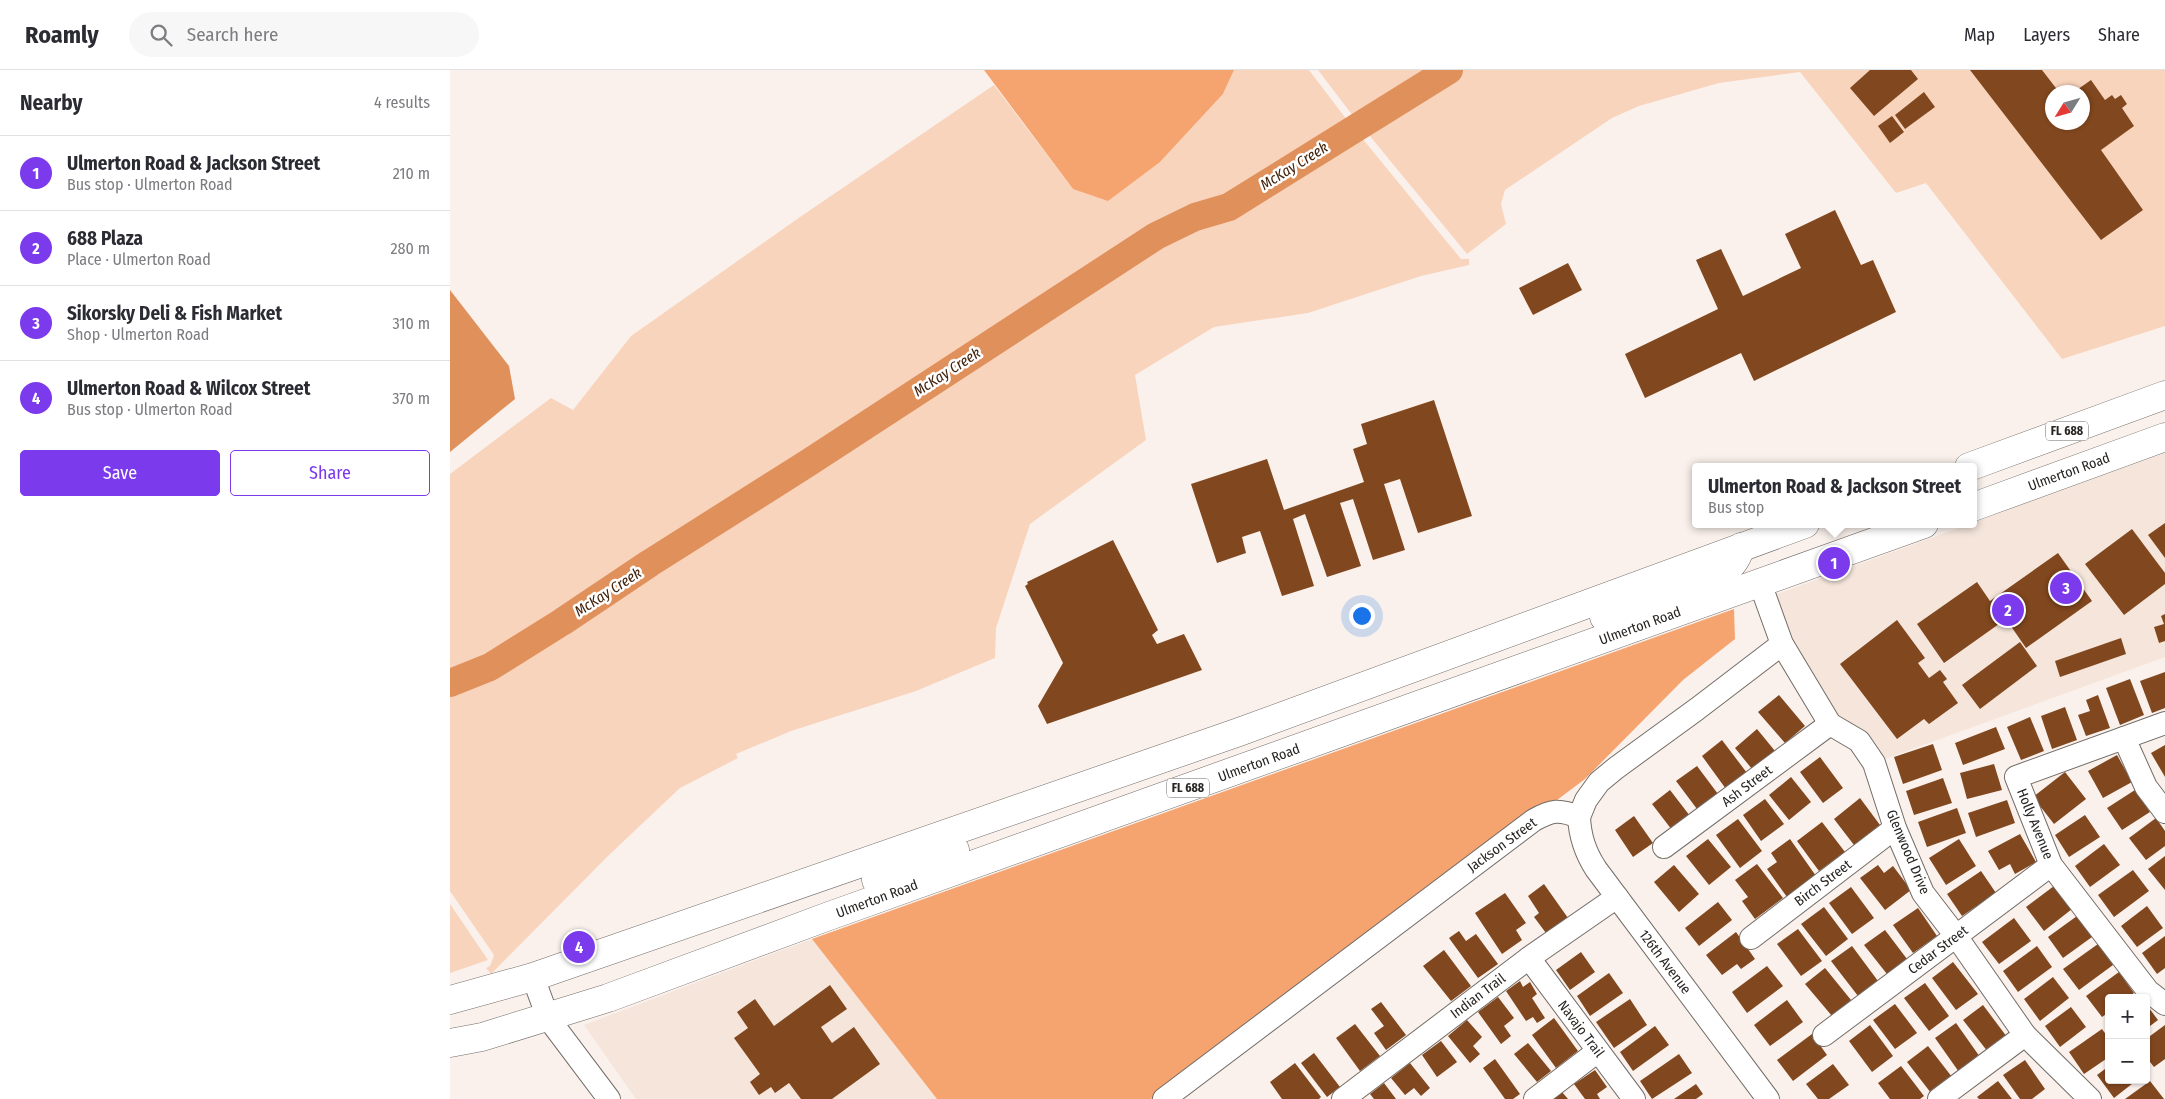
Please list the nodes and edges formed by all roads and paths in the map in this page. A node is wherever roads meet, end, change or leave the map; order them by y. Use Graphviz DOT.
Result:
graph roads {
  1 [pos="2165,396"];
  2 [pos="2165,437"];
  3 [pos="1977,464"];
  4 [pos="1977,505"];
  5 [pos="1794,528"];
  6 [pos="1857,528"];
  7 [pos="1913,528"];
  8 [pos="1741,547"];
  9 [pos="1760,583"];
  10 [pos="1782,644"];
  11 [pos="1460,692"];
  12 [pos="2165,723"];
  13 [pos="1830,724"];
  14 [pos="2124,738"];
  15 [pos="1024,807"];
  16 [pos="2165,812"];
  17 [pos="1579,817"];
  18 [pos="1895,828"];
  19 [pos="1664,847"];
  20 [pos="2052,865"];
  21 [pos="1617,897"];
  22 [pos="829,916"];
  23 [pos="1956,936"];
  24 [pos="1751,938"];
  25 [pos="1529,958"];
  26 [pos="533,977"];
  27 [pos="450,1000"];
  28 [pos="2165,1004"];
  29 [pos="548,1018"];
  30 [pos="2025,1034"];
  31 [pos="1824,1035"];
  32 [pos="450,1043"];
  33 [pos="1598,1051"];
  34 [pos="609,1099"];
  35 [pos="1164,1099"];
  36 [pos="1343,1099"];
  37 [pos="1535,1099"];
  38 [pos="1634,1099"];
  39 [pos="1768,1099"];
  40 [pos="1939,1099"];
  41 [pos="2090,1099"];
  1 -- 3 [label="main road, FL 688"];
  2 -- 4 [label="main road, Ulmerton Road"];
  5 -- 8 [label="main road, FL 688"];
  6 -- 9 [label="main road"];
  7 -- 9 [label="main road, Ulmerton Road / FL 688"];
  8 -- 11 [label="main road"];
  8 -- 15 [label="main road, FL 688"];
  9 -- 10 [label="street"];
  9 -- 11 [label="main road, Ulmerton Road / FL 688"];
  10 -- 13 [label="street, Glenwood Drive"];
  10 -- 17 [label="street"];
  11 -- 22 [label="main road, Ulmerton Road / FL 688"];
  12 -- 14 [label="street"];
  13 -- 18 [label="street, Glenwood Drive"];
  13 -- 19 [label="street, Ash Street"];
  14 -- 16 [label="street"];
  14 -- 20 [label="street, Holly Avenue"];
  15 -- 22 [label="main road"];
  15 -- 26 [label="main road, FL 688"];
  17 -- 21 [label="street, 126th Avenue"];
  17 -- 35 [label="street, Jackson Street"];
  18 -- 23 [label="street, Glenwood Drive"];
  18 -- 24 [label="street, Birch Street"];
  20 -- 23 [label="street, Cedar Street"];
  20 -- 28 [label="street, Holly Avenue"];
  21 -- 25 [label="street, Indian Trail"];
  21 -- 39 [label="street, 126th Avenue"];
  22 -- 29 [label="main road, Ulmerton Road / FL 688"];
  23 -- 30 [label="street, Glenwood Drive"];
  23 -- 31 [label="street, Cedar Street"];
  25 -- 33 [label="street, Navajo Trail"];
  25 -- 36 [label="street, Indian Trail"];
  26 -- 27 [label="main road, FL 688"];
  26 -- 29 [label="street"];
  29 -- 32 [label="main road, Ulmerton Road / FL 688"];
  29 -- 34 [label="street"];
  30 -- 40 [label="street"];
  30 -- 41 [label="street, Glenwood Drive"];
  33 -- 37 [label="street"];
  33 -- 38 [label="street, Navajo Trail"];
}
